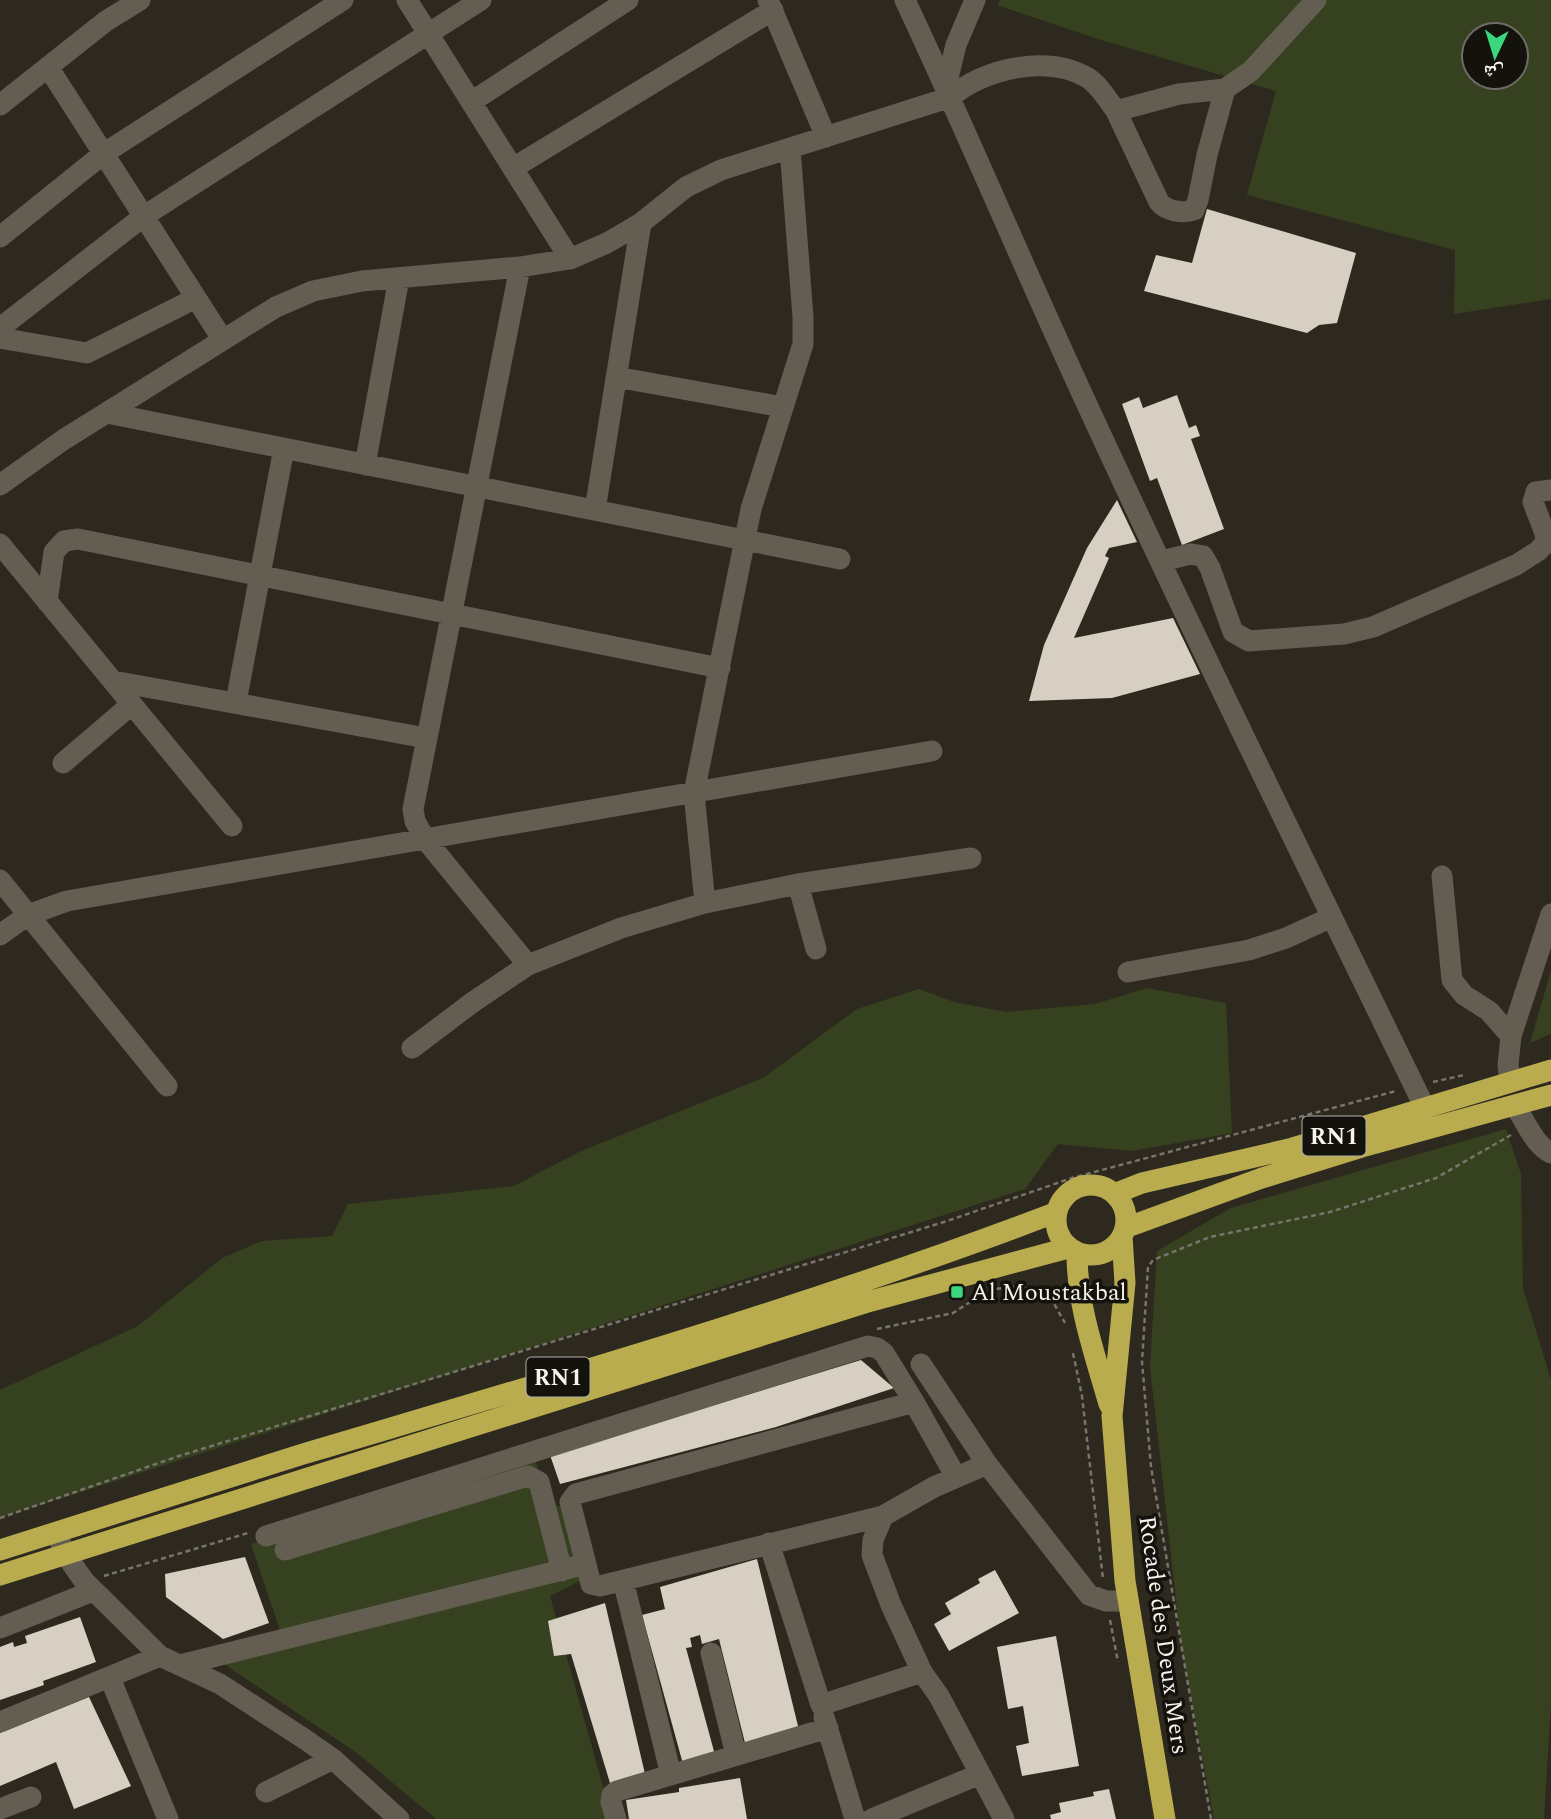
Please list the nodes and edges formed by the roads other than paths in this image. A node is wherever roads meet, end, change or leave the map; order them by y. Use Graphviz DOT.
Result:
graph roads {
  1 [pos="140,0"];
  2 [pos="343,0"];
  3 [pos="407,0"];
  4 [pos="481,0"];
  5 [pos="628,0"];
  6 [pos="905,0"];
  7 [pos="975,0"];
  8 [pos="1315,0"];
  9 [pos="771,5"];
  10 [pos="428,34"];
  11 [pos="48,67"];
  12 [pos="1225,89"];
  13 [pos="948,92"];
  14 [pos="471,102"];
  15 [pos="0,105"];
  16 [pos="1116,111"];
  17 [pos="827,136"];
  18 [pos="790,148"];
  19 [pos="103,154"];
  20 [pos="513,168"];
  21 [pos="144,216"];
  22 [pos="640,223"];
  23 [pos="0,237"];
  24 [pos="570,259"];
  25 [pos="520,267"];
  26 [pos="399,278"];
  27 [pos="196,298"];
  28 [pos="0,328"];
  29 [pos="0,338"];
  30 [pos="223,340"];
  31 [pos="616,377"];
  32 [pos="783,407"];
  33 [pos="107,413"];
  34 [pos="284,448"];
  35 [pos="365,464"];
  36 [pos="0,485"];
  37 [pos="476,486"];
  38 [pos="1551,489"];
  39 [pos="595,510"];
  40 [pos="746,540"];
  41 [pos="0,544"];
  42 [pos="840,559"];
  43 [pos="1161,561"];
  44 [pos="260,575"];
  45 [pos="47,602"];
  46 [pos="451,614"];
  47 [pos="720,668"];
  48 [pos="113,681"];
  49 [pos="236,702"];
  50 [pos="132,704"];
  51 [pos="426,738"];
  52 [pos="932,751"];
  53 [pos="63,763"];
  54 [pos="694,793"];
  55 [pos="232,826"];
  56 [pos="425,839"];
  57 [pos="971,858"];
  58 [pos="1442,876"];
  59 [pos="0,880"];
  60 [pos="798,884"];
  61 [pos="705,903"];
  62 [pos="1551,914"];
  63 [pos="28,915"];
  64 [pos="1332,917"];
  65 [pos="0,935"];
  66 [pos="816,949"];
  67 [pos="528,965"];
  68 [pos="1128,972"];
  69 [pos="1511,1036"];
  70 [pos="412,1048"];
  71 [pos="1551,1070"];
  72 [pos="1510,1082"];
  73 [pos="167,1086"];
  74 [pos="1551,1096"];
  75 [pos="1425,1108"];
  76 [pos="1520,1113"];
  77 [pos="1551,1153"];
  78 [pos="1114,1194"];
  79 [pos="1057,1212"];
  80 [pos="1124,1232"];
  81 [pos="1073,1251"];
  82 [pos="921,1364"];
  83 [pos="914,1402"];
  84 [pos="1112,1416"];
  85 [pos="986,1464"];
  86 [pos="956,1477"];
  87 [pos="883,1516"];
  88 [pos="56,1533"];
  89 [pos="262,1533"];
  90 [pos="769,1542"];
  91 [pos="0,1550"];
  92 [pos="285,1550"];
  93 [pos="66,1555"];
  94 [pos="586,1564"];
  95 [pos="562,1571"];
  96 [pos="0,1575"];
  97 [pos="622,1580"];
  98 [pos="89,1586"];
  99 [pos="1128,1601"];
  100 [pos="0,1628"];
  101 [pos="710,1653"];
  102 [pos="160,1656"];
  103 [pos="180,1665"];
  104 [pos="922,1672"];
  105 [pos="110,1678"];
  106 [pos="821,1706"];
  107 [pos="0,1722"];
  108 [pos="828,1728"];
  109 [pos="736,1755"];
  110 [pos="333,1759"];
  111 [pos="980,1774"];
  112 [pos="671,1775"];
  113 [pos="266,1792"];
  114 [pos="32,1797"];
  115 [pos="0,1809"];
  116 [pos="168,1819"];
  117 [pos="399,1819"];
  118 [pos="615,1819"];
  119 [pos="855,1819"];
  120 [pos="872,1819"];
  121 [pos="1004,1819"];
  122 [pos="1166,1819"];
  1 -- 11 [label="street"];
  2 -- 19 [label="street"];
  3 -- 10 [label="street"];
  4 -- 10 [label="street"];
  5 -- 14 [label="street"];
  6 -- 13 [label="street"];
  7 -- 13 [label="street"];
  8 -- 12 [label="street"];
  9 -- 17 [label="street"];
  9 -- 20 [label="street"];
  10 -- 14 [label="street"];
  10 -- 21 [label="street"];
  11 -- 15 [label="street"];
  11 -- 19 [label="street"];
  12 -- 16 [label="street"];
  12 -- 16 [label="street"];
  13 -- 16 [label="street"];
  13 -- 17 [label="street"];
  13 -- 43 [label="street"];
  14 -- 20 [label="street"];
  17 -- 18 [label="street"];
  18 -- 22 [label="street"];
  18 -- 32 [label="street"];
  19 -- 21 [label="street"];
  19 -- 23 [label="street"];
  20 -- 24 [label="street"];
  21 -- 27 [label="street"];
  21 -- 28 [label="street"];
  22 -- 24 [label="street"];
  22 -- 31 [label="street"];
  24 -- 25 [label="street"];
  25 -- 26 [label="street"];
  25 -- 37 [label="street"];
  26 -- 30 [label="street"];
  26 -- 35 [label="street"];
  27 -- 29 [label="street"];
  27 -- 30 [label="street"];
  30 -- 33 [label="street"];
  31 -- 32 [label="street"];
  31 -- 39 [label="street"];
  32 -- 40 [label="street"];
  33 -- 34 [label="street"];
  33 -- 36 [label="street"];
  34 -- 35 [label="street"];
  34 -- 44 [label="street"];
  35 -- 37 [label="street"];
  37 -- 39 [label="street"];
  37 -- 46 [label="street"];
  38 -- 43 [label="street"];
  39 -- 40 [label="street"];
  40 -- 42 [label="street"];
  40 -- 47 [label="street"];
  41 -- 45 [label="street"];
  43 -- 64 [label="street"];
  44 -- 45 [label="street"];
  44 -- 46 [label="street"];
  44 -- 49 [label="street"];
  45 -- 48 [label="street"];
  46 -- 47 [label="street"];
  46 -- 51 [label="street"];
  47 -- 54 [label="street"];
  48 -- 49 [label="street"];
  48 -- 50 [label="street"];
  49 -- 51 [label="street"];
  50 -- 53 [label="street"];
  50 -- 55 [label="street"];
  51 -- 56 [label="street"];
  52 -- 54 [label="street"];
  54 -- 56 [label="street"];
  54 -- 61 [label="street"];
  56 -- 63 [label="street"];
  56 -- 67 [label="street"];
  57 -- 60 [label="street"];
  58 -- 69 [label="street"];
  59 -- 63 [label="street"];
  60 -- 61 [label="street"];
  60 -- 66 [label="street"];
  61 -- 67 [label="street"];
  62 -- 69 [label="street"];
  63 -- 65 [label="street"];
  63 -- 73 [label="street"];
  64 -- 68 [label="street"];
  64 -- 75 [label="street"];
  67 -- 70 [label="street"];
  69 -- 72 [label="street"];
  71 -- 72 [label="highway, RN1"];
  72 -- 75 [label="highway, RN1"];
  74 -- 76 [label="highway, RN1"];
  75 -- 78 [label="highway, RN1"];
  76 -- 77 [label="street"];
  76 -- 80 [label="highway, RN1"];
  78 -- 79 [label="highway, RN1"];
  78 -- 80 [label="highway"];
  79 -- 81 [label="highway"];
  79 -- 88 [label="highway, RN1"];
  80 -- 81 [label="highway, RN1"];
  80 -- 84 [label="highway, Rocade des Deux Mers"];
  81 -- 84 [label="highway, Rocade des Deux Mers"];
  81 -- 93 [label="highway, RN1"];
  82 -- 85 [label="street"];
  83 -- 86 [label="street"];
  83 -- 89 [label="street"];
  83 -- 94 [label="street"];
  84 -- 99 [label="highway, Rocade des Deux Mers"];
  85 -- 86 [label="street"];
  85 -- 99 [label="street"];
  86 -- 87 [label="street"];
  87 -- 90 [label="street"];
  87 -- 104 [label="street"];
  88 -- 91 [label="highway, RN1"];
  88 -- 93 [label="street"];
  90 -- 97 [label="street"];
  90 -- 106 [label="street"];
  92 -- 95 [label="street"];
  93 -- 96 [label="highway, RN1"];
  93 -- 98 [label="street"];
  94 -- 95 [label="street"];
  94 -- 97 [label="street"];
  95 -- 103 [label="street"];
  97 -- 112 [label="street"];
  98 -- 100 [label="street"];
  98 -- 102 [label="street"];
  99 -- 122 [label="highway, Rocade des Deux Mers"];
  101 -- 109 [label="street"];
  102 -- 103 [label="street"];
  102 -- 105 [label="street"];
  103 -- 110 [label="street"];
  104 -- 106 [label="street"];
  104 -- 111 [label="street"];
  105 -- 107 [label="street"];
  105 -- 116 [label="street"];
  106 -- 108 [label="street"];
  108 -- 109 [label="street"];
  108 -- 119 [label="street"];
  109 -- 112 [label="street"];
  110 -- 113 [label="street"];
  110 -- 117 [label="street"];
  111 -- 120 [label="street"];
  111 -- 121 [label="street"];
  112 -- 118 [label="street"];
  114 -- 115 [label="street"];
}
